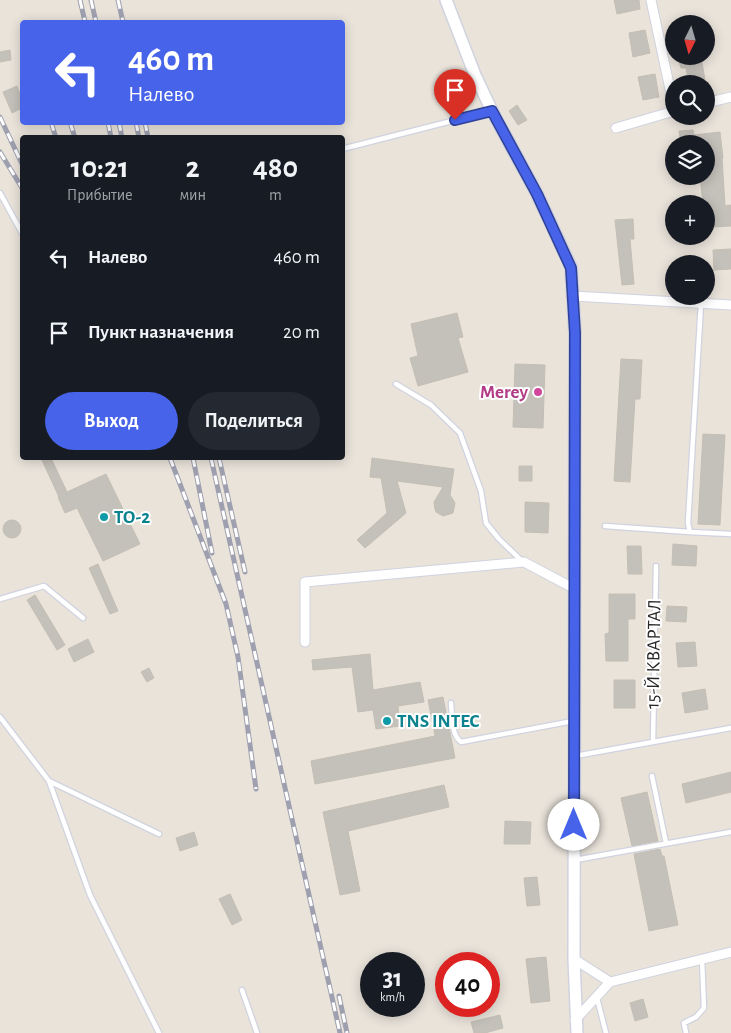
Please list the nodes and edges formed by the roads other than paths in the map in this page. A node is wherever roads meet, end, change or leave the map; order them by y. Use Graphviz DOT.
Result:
graph roads {
  1 [pos="446,0"];
  2 [pos="651,0"];
  3 [pos="667,75"];
  4 [pos="731,97"];
  5 [pos="715,101"];
  6 [pos="492,111"];
  7 [pos="665,113"];
  8 [pos="616,128"];
  9 [pos="345,148"];
  10 [pos="0,193"];
  11 [pos="20,229"];
  12 [pos="573,296"];
  13 [pos="665,301"];
  14 [pos="715,303"];
  15 [pos="731,304"];
  16 [pos="701,305"];
  17 [pos="396,384"];
  18 [pos="605,526"];
  19 [pos="690,532"];
  20 [pos="731,534"];
  21 [pos="524,562"];
  22 [pos="656,566"];
  23 [pos="574,589"];
  24 [pos="0,599"];
  25 [pos="83,618"];
  26 [pos="305,642"];
  27 [pos="451,703"];
  28 [pos="0,717"];
  29 [pos="574,720"];
  30 [pos="731,728"];
  31 [pos="653,742"];
  32 [pos="574,756"];
  33 [pos="652,776"];
  34 [pos="49,781"];
  35 [pos="731,832"];
  36 [pos="159,834"];
  37 [pos="666,843"];
  38 [pos="574,860"];
  39 [pos="731,952"];
  40 [pos="574,959"];
  41 [pos="702,959"];
  42 [pos="610,982"];
  43 [pos="242,990"];
  44 [pos="597,996"];
  45 [pos="575,1020"];
  46 [pos="159,1033"];
  47 [pos="257,1033"];
  48 [pos="577,1033"];
  49 [pos="606,1033"];
  50 [pos="686,1033"];
  1 -- 6 [label="street"];
  2 -- 3 [label="street"];
  4 -- 5 [label="street"];
  6 -- 9 [label="lane"];
  6 -- 12 [label="street"];
  7 -- 8 [label="street"];
  10 -- 11 [label="lane"];
  12 -- 13 [label="street"];
  12 -- 23 [label="street"];
  14 -- 15 [label="street"];
  16 -- 19 [label="lane"];
  17 -- 21 [label="lane"];
  18 -- 19 [label="lane"];
  19 -- 20 [label="lane"];
  21 -- 23 [label="street"];
  21 -- 26 [label="street"];
  22 -- 31 [label="lane, 15-Й КВАРТАЛ"];
  23 -- 29 [label="street"];
  24 -- 25 [label="lane"];
  27 -- 29 [label="lane"];
  28 -- 34 [label="lane"];
  29 -- 32 [label="street"];
  30 -- 31 [label="lane"];
  31 -- 32 [label="lane"];
  32 -- 38 [label="street"];
  33 -- 37 [label="lane"];
  34 -- 36 [label="lane"];
  34 -- 46 [label="lane"];
  35 -- 37 [label="lane"];
  37 -- 38 [label="lane"];
  38 -- 40 [label="street"];
  39 -- 41 [label="street"];
  40 -- 42 [label="street"];
  40 -- 45 [label="street"];
  41 -- 42 [label="street"];
  41 -- 50 [label="lane"];
  42 -- 44 [label="street"];
  43 -- 47 [label="lane"];
  44 -- 45 [label="street"];
  44 -- 49 [label="lane"];
  45 -- 48 [label="street"];
}
